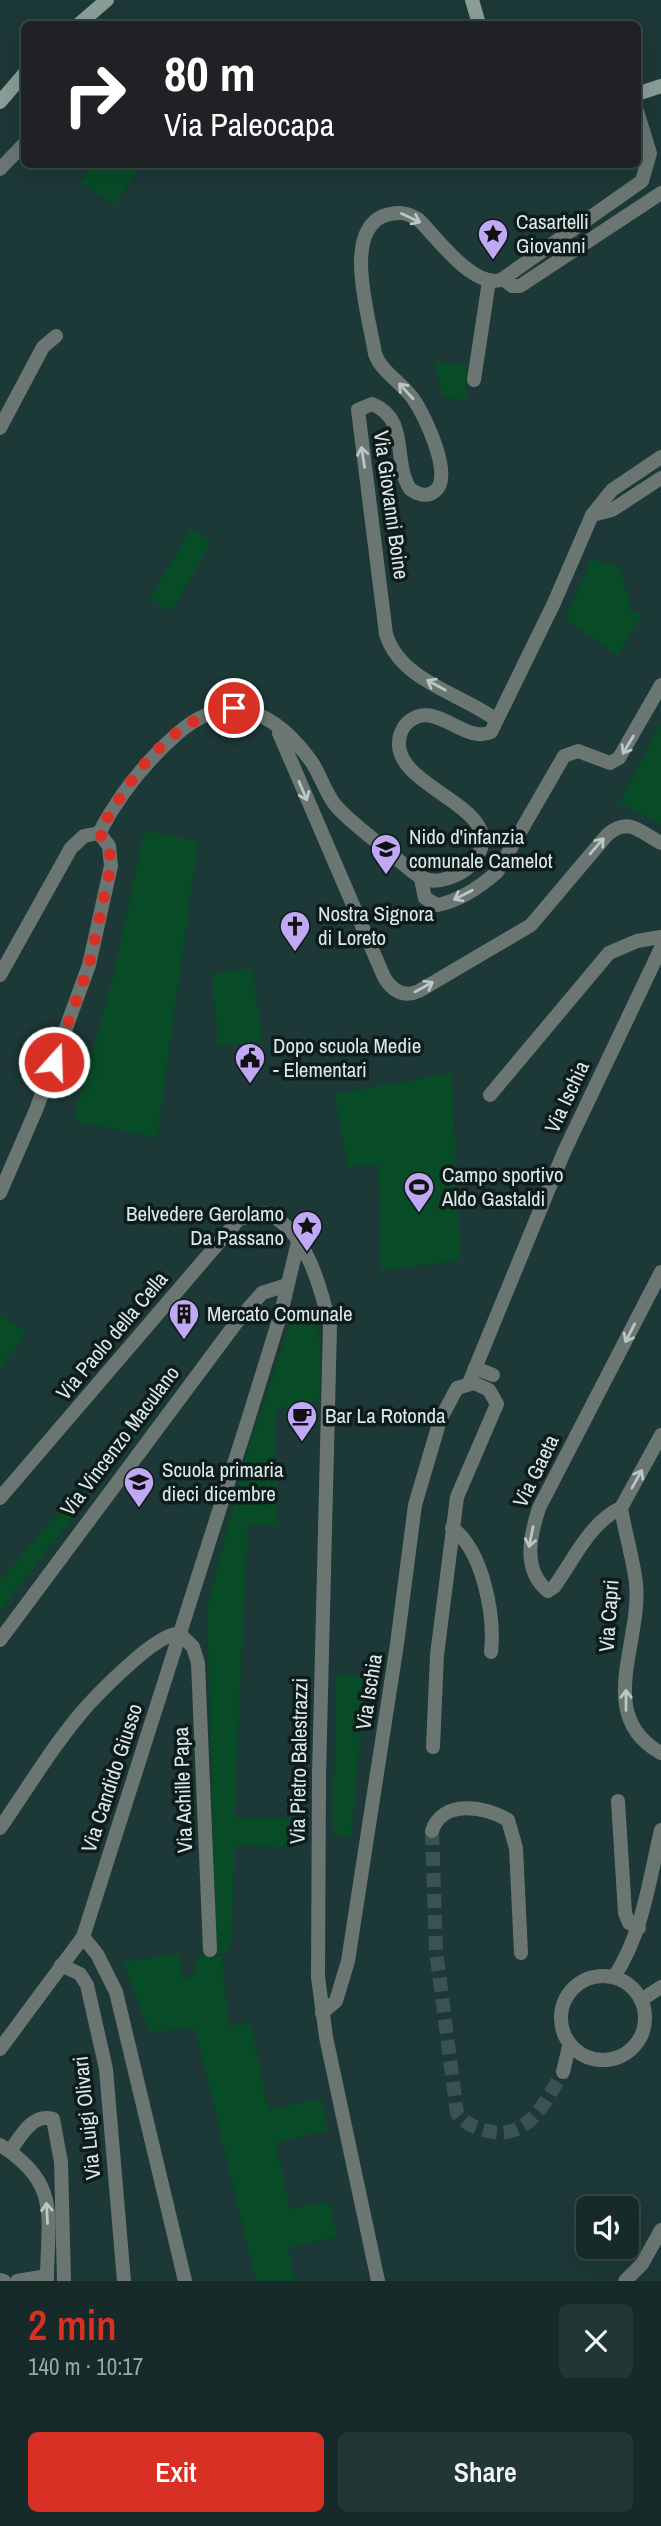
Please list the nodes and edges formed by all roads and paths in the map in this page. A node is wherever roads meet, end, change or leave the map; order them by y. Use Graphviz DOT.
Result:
graph roads {
  1 [pos="107,0"];
  2 [pos="472,0"];
  3 [pos="82,21"];
  4 [pos="478,21"];
  5 [pos="21,78"];
  6 [pos="661,86"];
  7 [pos="641,93"];
  8 [pos="0,102"];
  9 [pos="641,123"];
  10 [pos="21,147"];
  11 [pos="0,169"];
  12 [pos="661,193"];
  13 [pos="496,280"];
  14 [pos="56,336"];
  15 [pos="474,380"];
  16 [pos="0,428"];
  17 [pos="661,457"];
  18 [pos="661,478"];
  19 [pos="592,515"];
  20 [pos="661,685"];
  21 [pos="495,719"];
  22 [pos="277,728"];
  23 [pos="99,833"];
  24 [pos="661,843"];
  25 [pos="421,878"];
  26 [pos="661,937"];
  27 [pos="661,948"];
  28 [pos="0,975"];
  29 [pos="490,1095"];
  30 [pos="0,1193"];
  31 [pos="298,1242"];
  32 [pos="661,1272"];
  33 [pos="287,1285"];
  34 [pos="475,1368"];
  35 [pos="493,1375"];
  36 [pos="469,1383"];
  37 [pos="661,1435"];
  38 [pos="0,1498"];
  39 [pos="621,1508"];
  40 [pos="452,1528"];
  41 [pos="180,1634"];
  42 [pos="0,1640"];
  43 [pos="491,1652"];
  44 [pos="433,1747"];
  45 [pos="661,1753"];
  46 [pos="618,1801"];
  47 [pos="0,1828"];
  48 [pos="661,1830"];
  49 [pos="432,1831"];
  50 [pos="639,1928"];
  51 [pos="83,1937"];
  52 [pos="210,1950"];
  53 [pos="521,1952"];
  54 [pos="61,1965"];
  55 [pos="614,1977"];
  56 [pos="661,1987"];
  57 [pos="641,2000"];
  58 [pos="322,2013"];
  59 [pos="569,2046"];
  60 [pos="0,2049"];
  61 [pos="563,2072"];
  62 [pos="5,2148"];
  63 [pos="661,2230"];
  64 [pos="47,2279"];
  65 [pos="17,2281"];
  66 [pos="64,2281"];
  67 [pos="124,2281"];
  68 [pos="185,2281"];
  69 [pos="378,2281"];
  70 [pos="625,2281"];
  1 -- 3 [label="street"];
  2 -- 4 [label="street"];
  5 -- 8 [label="street"];
  6 -- 7 [label="street"];
  9 -- 13 [label="street"];
  10 -- 11 [label="street"];
  12 -- 13 [label="street"];
  13 -- 15 [label="street"];
  21 -- 13 [label="street, Via Giovanni Boine, one-way"];
  14 -- 16 [label="street"];
  17 -- 19 [label="street"];
  18 -- 19 [label="street"];
  19 -- 21 [label="street"];
  20 -- 25 [label="street, one-way"];
  21 -- 25 [label="street"];
  22 -- 23 [label="street"];
  22 -- 24 [label="street, one-way"];
  22 -- 25 [label="street"];
  23 -- 28 [label="street"];
  23 -- 30 [label="street"];
  26 -- 29 [label="street"];
  27 -- 34 [label="street, Via Ischia"];
  31 -- 33 [label="street"];
  31 -- 38 [label="street, Via Paolo della Cella"];
  31 -- 58 [label="street, Via Pietro Balestrazzi"];
  32 -- 39 [label="street, Via Gaeta, one-way"];
  33 -- 41 [label="street, Via Candido Giusso"];
  33 -- 42 [label="street, Via Vincenzo Maculano"];
  34 -- 35 [label="street"];
  34 -- 36 [label="street, Via Ischia"];
  36 -- 40 [label="street"];
  36 -- 58 [label="street, Via Ischia"];
  39 -- 37 [label="street, one-way"];
  45 -- 39 [label="street, Via Capri, one-way"];
  40 -- 43 [label="street"];
  40 -- 44 [label="street"];
  41 -- 47 [label="street"];
  41 -- 51 [label="street, Via Candido Giusso"];
  41 -- 52 [label="street, Via Achille Papa"];
  46 -- 50 [label="street"];
  48 -- 50 [label="street"];
  49 -- 53 [label="street"];
  50 -- 55 [label="street"];
  51 -- 54 [label="street"];
  51 -- 68 [label="street"];
  54 -- 60 [label="street"];
  54 -- 67 [label="street, Via Luigi Olivari"];
  55 -- 57 [label="street"];
  55 -- 59 [label="street"];
  56 -- 57 [label="street"];
  57 -- 59 [label="street"];
  58 -- 69 [label="street, Via Pietro Balestrazzi"];
  59 -- 61 [label="street"];
  64 -- 62 [label="street, one-way"];
  62 -- 66 [label="street"];
  63 -- 70 [label="street"];
  64 -- 65 [label="street"];
}
